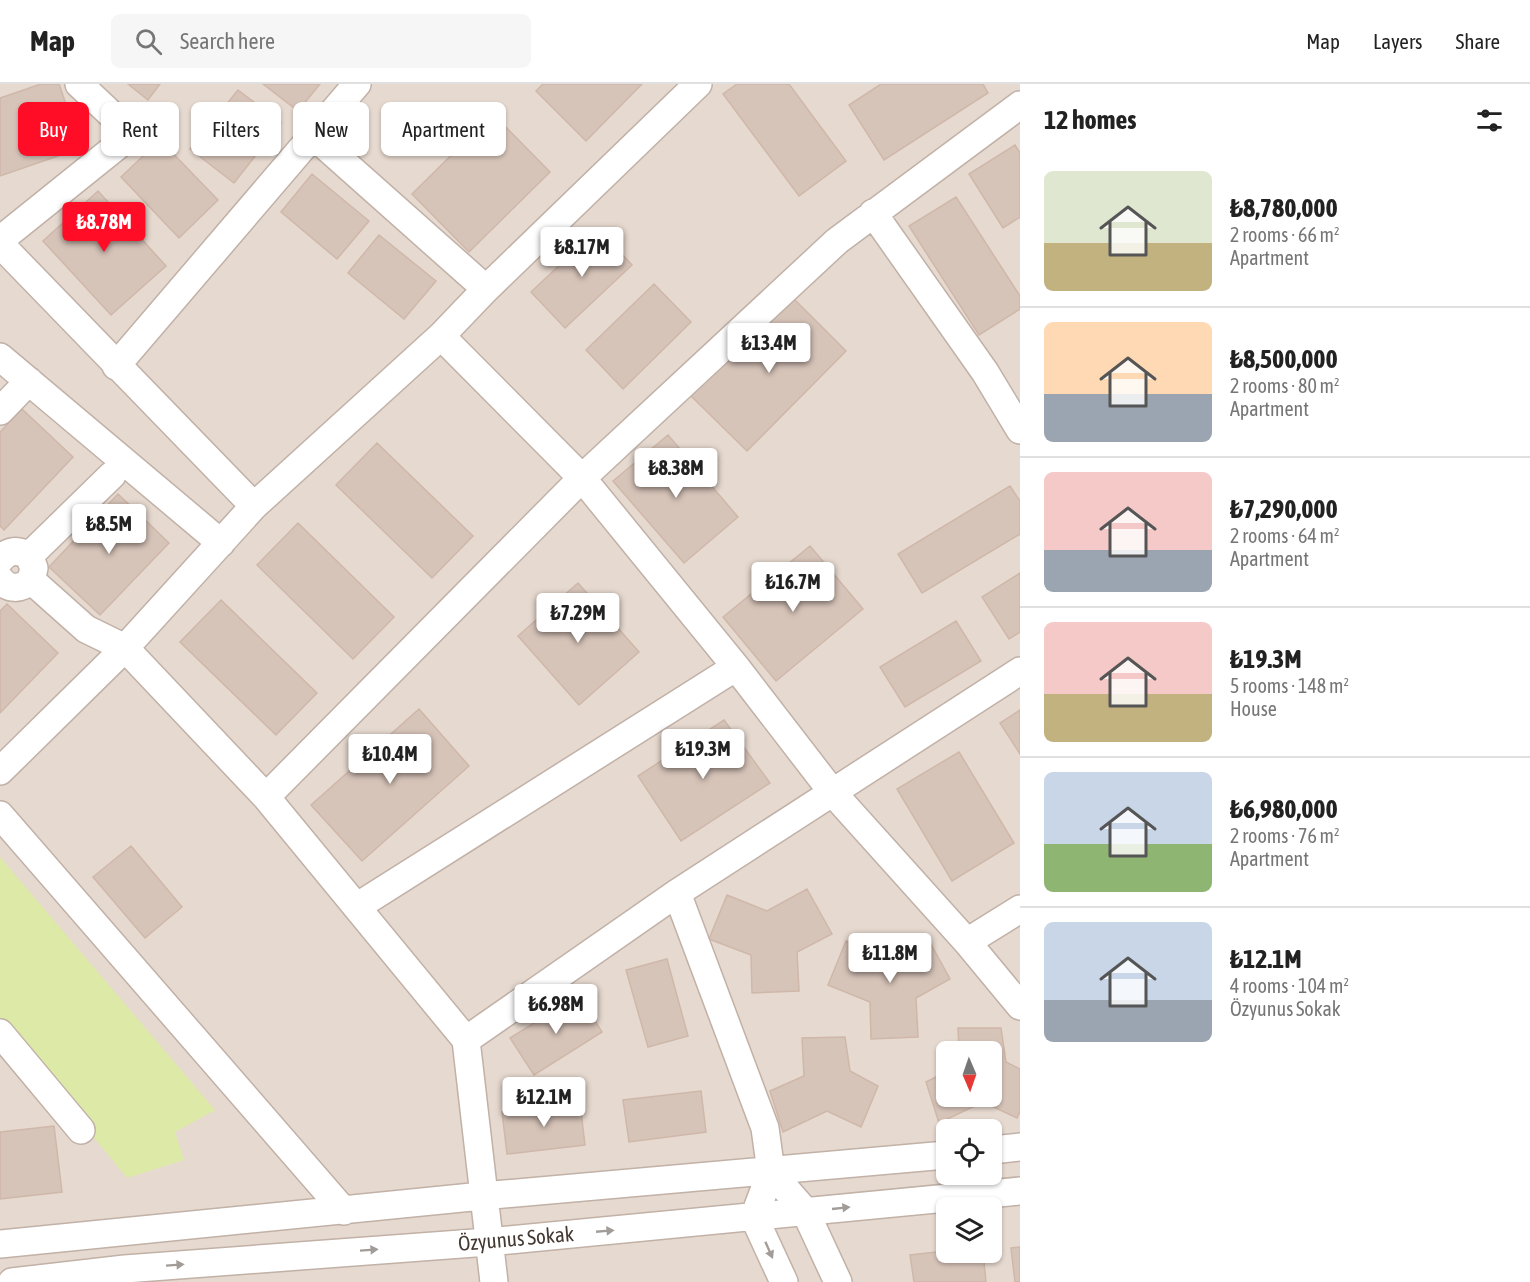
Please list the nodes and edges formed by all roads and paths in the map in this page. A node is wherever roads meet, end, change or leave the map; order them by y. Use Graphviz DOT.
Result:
graph roads {
  1 [pos="79,84"];
  2 [pos="357,84"];
  3 [pos="698,84"];
  4 [pos="342,102"];
  5 [pos="1020,105"];
  6 [pos="298,156"];
  7 [pos="337,156"];
  8 [pos="873,213"];
  9 [pos="0,242"];
  10 [pos="486,289"];
  11 [pos="441,336"];
  12 [pos="0,357"];
  13 [pos="116,366"];
  14 [pos="29,381"];
  15 [pos="0,411"];
  16 [pos="1020,430"];
  17 [pos="112,475"];
  18 [pos="582,478"];
  19 [pos="254,506"];
  20 [pos="221,543"];
  21 [pos="30,568"];
  22 [pos="1,576"];
  23 [pos="125,648"];
  24 [pos="736,667"];
  25 [pos="1020,671"];
  26 [pos="0,771"];
  27 [pos="833,793"];
  28 [pos="266,798"];
  29 [pos="0,814"];
  30 [pos="677,893"];
  31 [pos="358,906"];
  32 [pos="1020,909"];
  33 [pos="967,942"];
  34 [pos="1020,1006"];
  35 [pos="0,1033"];
  36 [pos="466,1040"];
  37 [pos="81,1130"];
  38 [pos="1020,1147"];
  39 [pos="1002,1149"];
  40 [pos="936,1156"];
  41 [pos="771,1172"];
  42 [pos="1020,1191"];
  43 [pos="482,1196"];
  44 [pos="344,1211"];
  45 [pos="805,1211"];
  46 [pos="754,1217"];
  47 [pos="488,1242"];
  48 [pos="0,1244"];
  49 [pos="127,1275"];
  50 [pos="12,1282"];
  51 [pos="494,1282"];
  52 [pos="784,1282"];
  53 [pos="838,1282"];
  1 -- 9 [label="street"];
  2 -- 4 [label="street"];
  3 -- 10 [label="street"];
  5 -- 8 [label="street"];
  6 -- 13 [label="street"];
  7 -- 10 [label="street"];
  8 -- 16 [label="street"];
  8 -- 18 [label="street"];
  9 -- 13 [label="street"];
  10 -- 11 [label="street"];
  11 -- 18 [label="street"];
  11 -- 19 [label="street"];
  12 -- 14 [label="street"];
  13 -- 19 [label="street"];
  14 -- 15 [label="street"];
  14 -- 20 [label="street"];
  17 -- 21 [label="street"];
  18 -- 24 [label="street"];
  18 -- 28 [label="street"];
  19 -- 20 [label="street"];
  20 -- 23 [label="street"];
  21 -- 22 [label="street"];
  21 -- 23 [label="street"];
  23 -- 26 [label="street"];
  23 -- 28 [label="street"];
  24 -- 27 [label="street"];
  24 -- 31 [label="street"];
  25 -- 27 [label="street"];
  27 -- 30 [label="street"];
  27 -- 33 [label="street"];
  28 -- 31 [label="street"];
  29 -- 44 [label="street"];
  30 -- 36 [label="street"];
  30 -- 41 [label="street"];
  31 -- 36 [label="street"];
  32 -- 33 [label="street"];
  33 -- 34 [label="street"];
  35 -- 37 [label="street"];
  36 -- 43 [label="street"];
  38 -- 39 [label="street"];
  40 -- 41 [label="street"];
  41 -- 43 [label="street"];
  41 -- 45 [label="street"];
  41 -- 46 [label="street"];
  45 -- 42 [label="street, Özyunus Sokak, one-way"];
  43 -- 44 [label="street"];
  43 -- 47 [label="street"];
  44 -- 48 [label="street"];
  45 -- 46 [label="street, Özyunus Sokak"];
  45 -- 53 [label="street"];
  47 -- 46 [label="street, Özyunus Sokak, one-way"];
  46 -- 52 [label="street, one-way"];
  49 -- 47 [label="street, Özyunus Sokak, one-way"];
  47 -- 51 [label="street"];
  49 -- 50 [label="street, Özyunus Sokak"];
}
